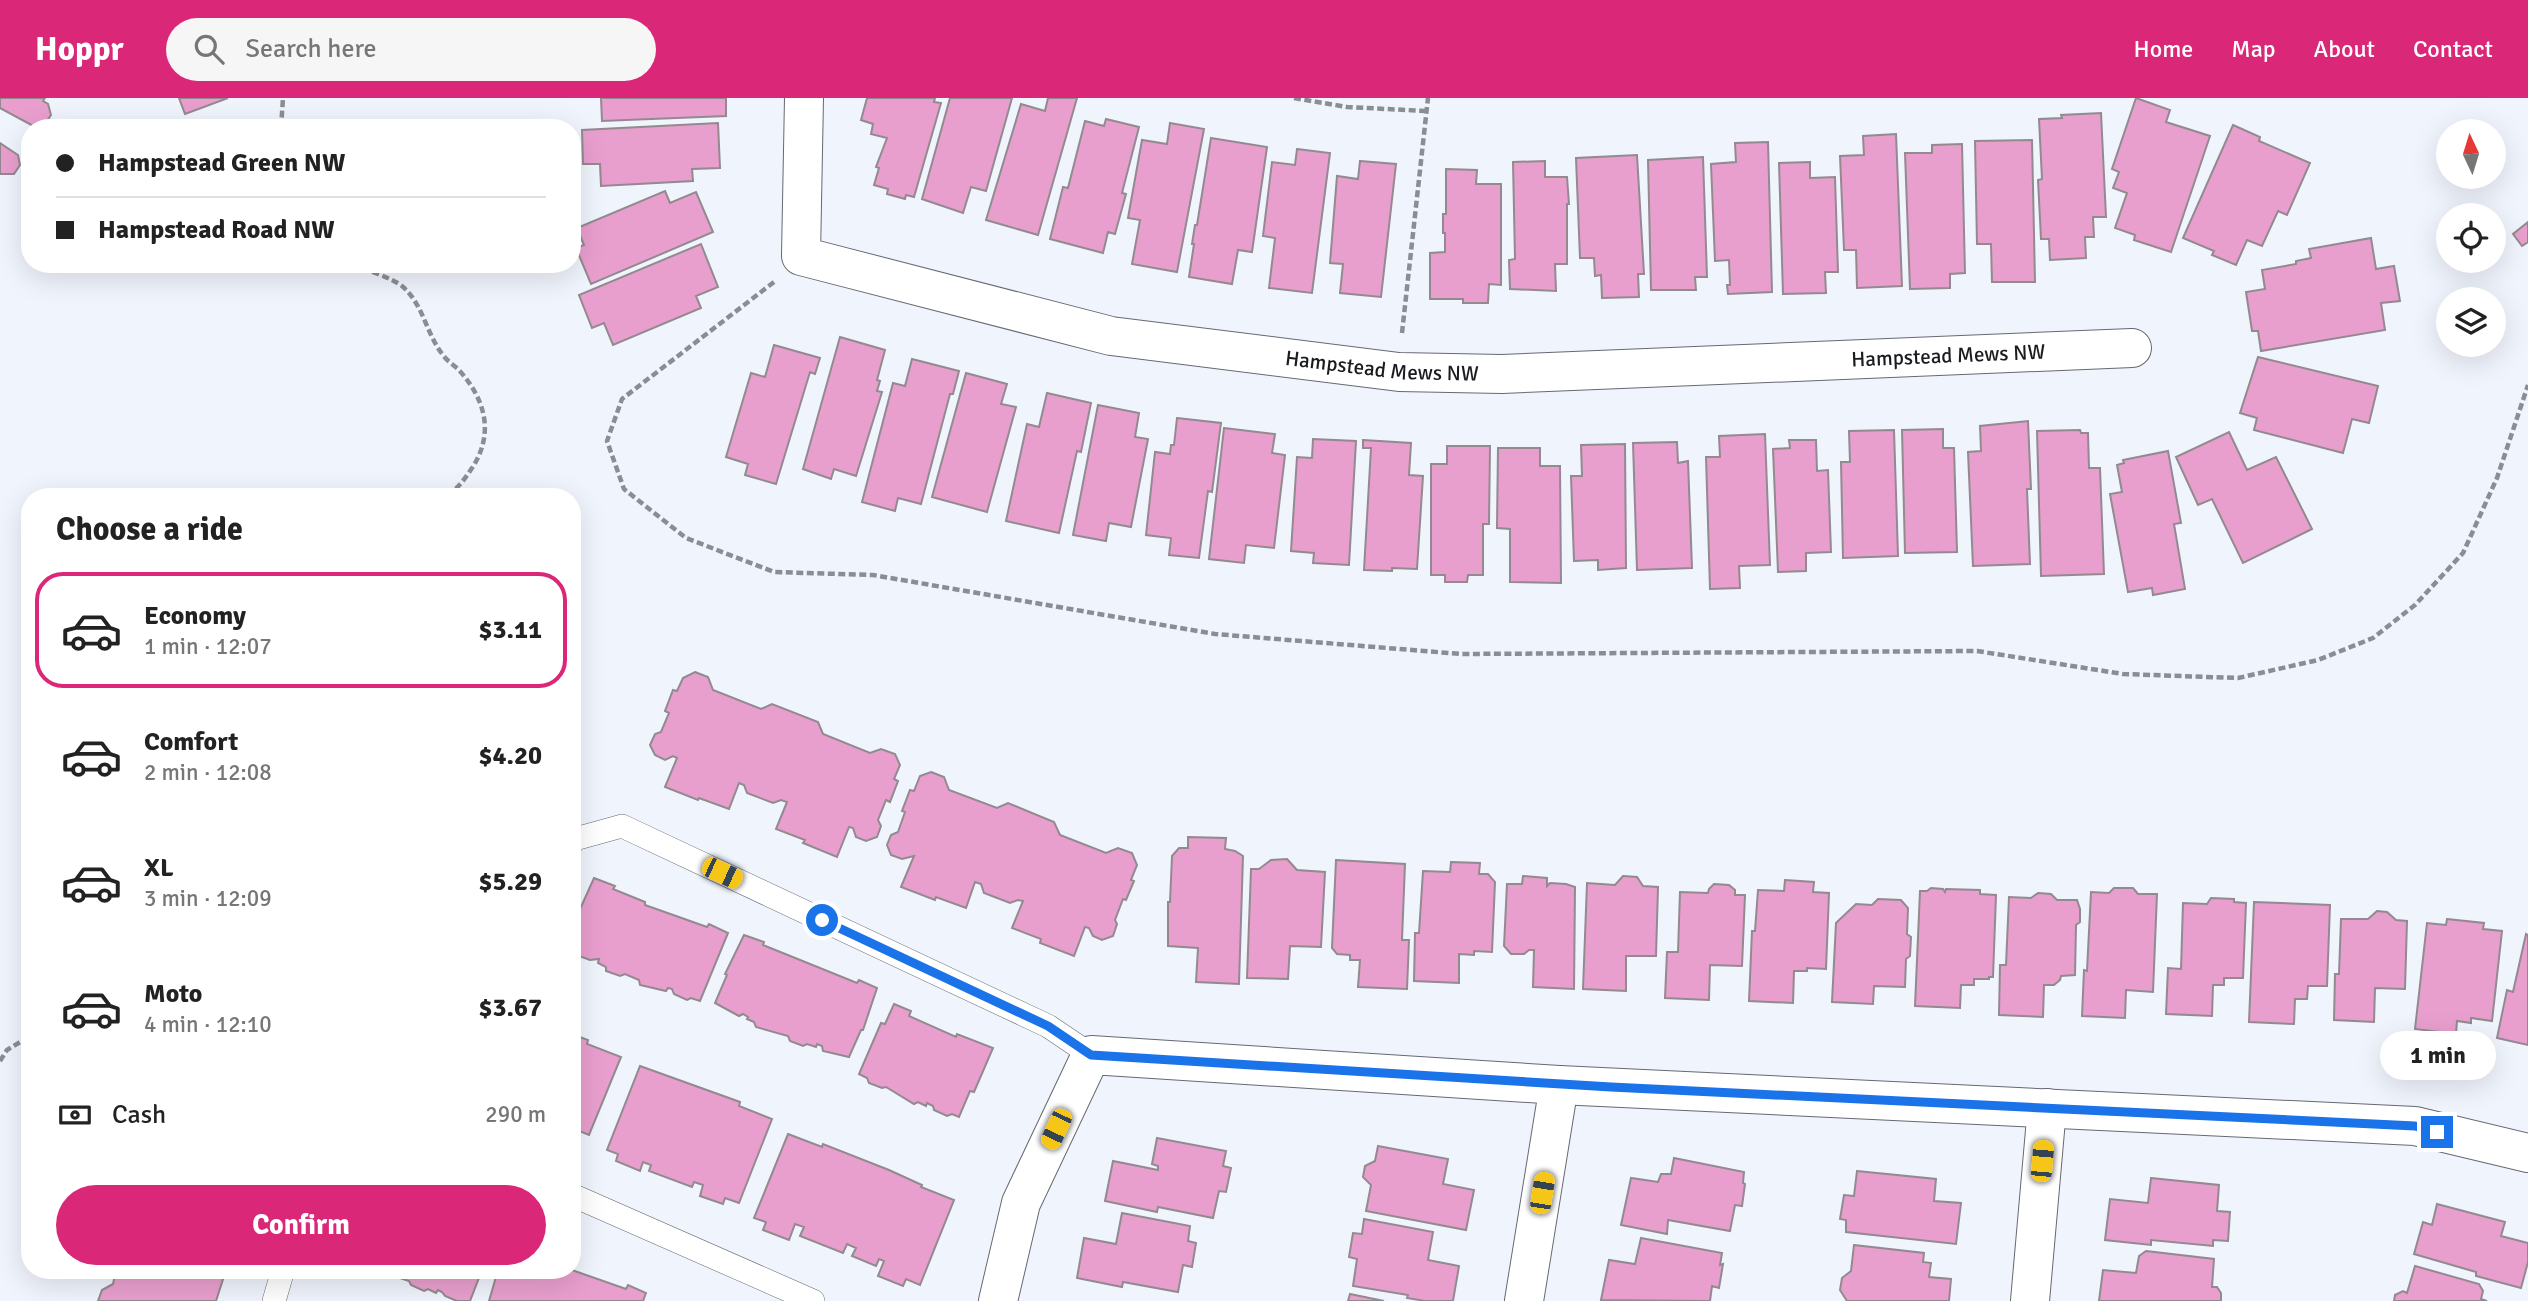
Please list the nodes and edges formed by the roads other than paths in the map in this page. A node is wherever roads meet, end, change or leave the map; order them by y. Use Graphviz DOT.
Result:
graph roads {
  1 [pos="804,98"];
  2 [pos="2133,348"];
  3 [pos="581,837"];
  4 [pos="1091,1055"];
  5 [pos="1559,1085"];
  6 [pos="2047,1108"];
  7 [pos="2528,1153"];
  8 [pos="581,1199"];
  9 [pos="280,1279"];
  10 [pos="274,1301"];
  11 [pos="813,1301"];
  12 [pos="998,1301"];
  13 [pos="1524,1301"];
  14 [pos="2030,1301"];
  1 -- 2 [label="street, Hampstead Mews NW"];
  3 -- 4 [label="lane"];
  4 -- 5 [label="street"];
  4 -- 12 [label="street"];
  5 -- 6 [label="street"];
  5 -- 13 [label="street"];
  6 -- 7 [label="street"];
  6 -- 14 [label="street"];
  8 -- 11 [label="lane"];
  9 -- 10 [label="lane"];
}
